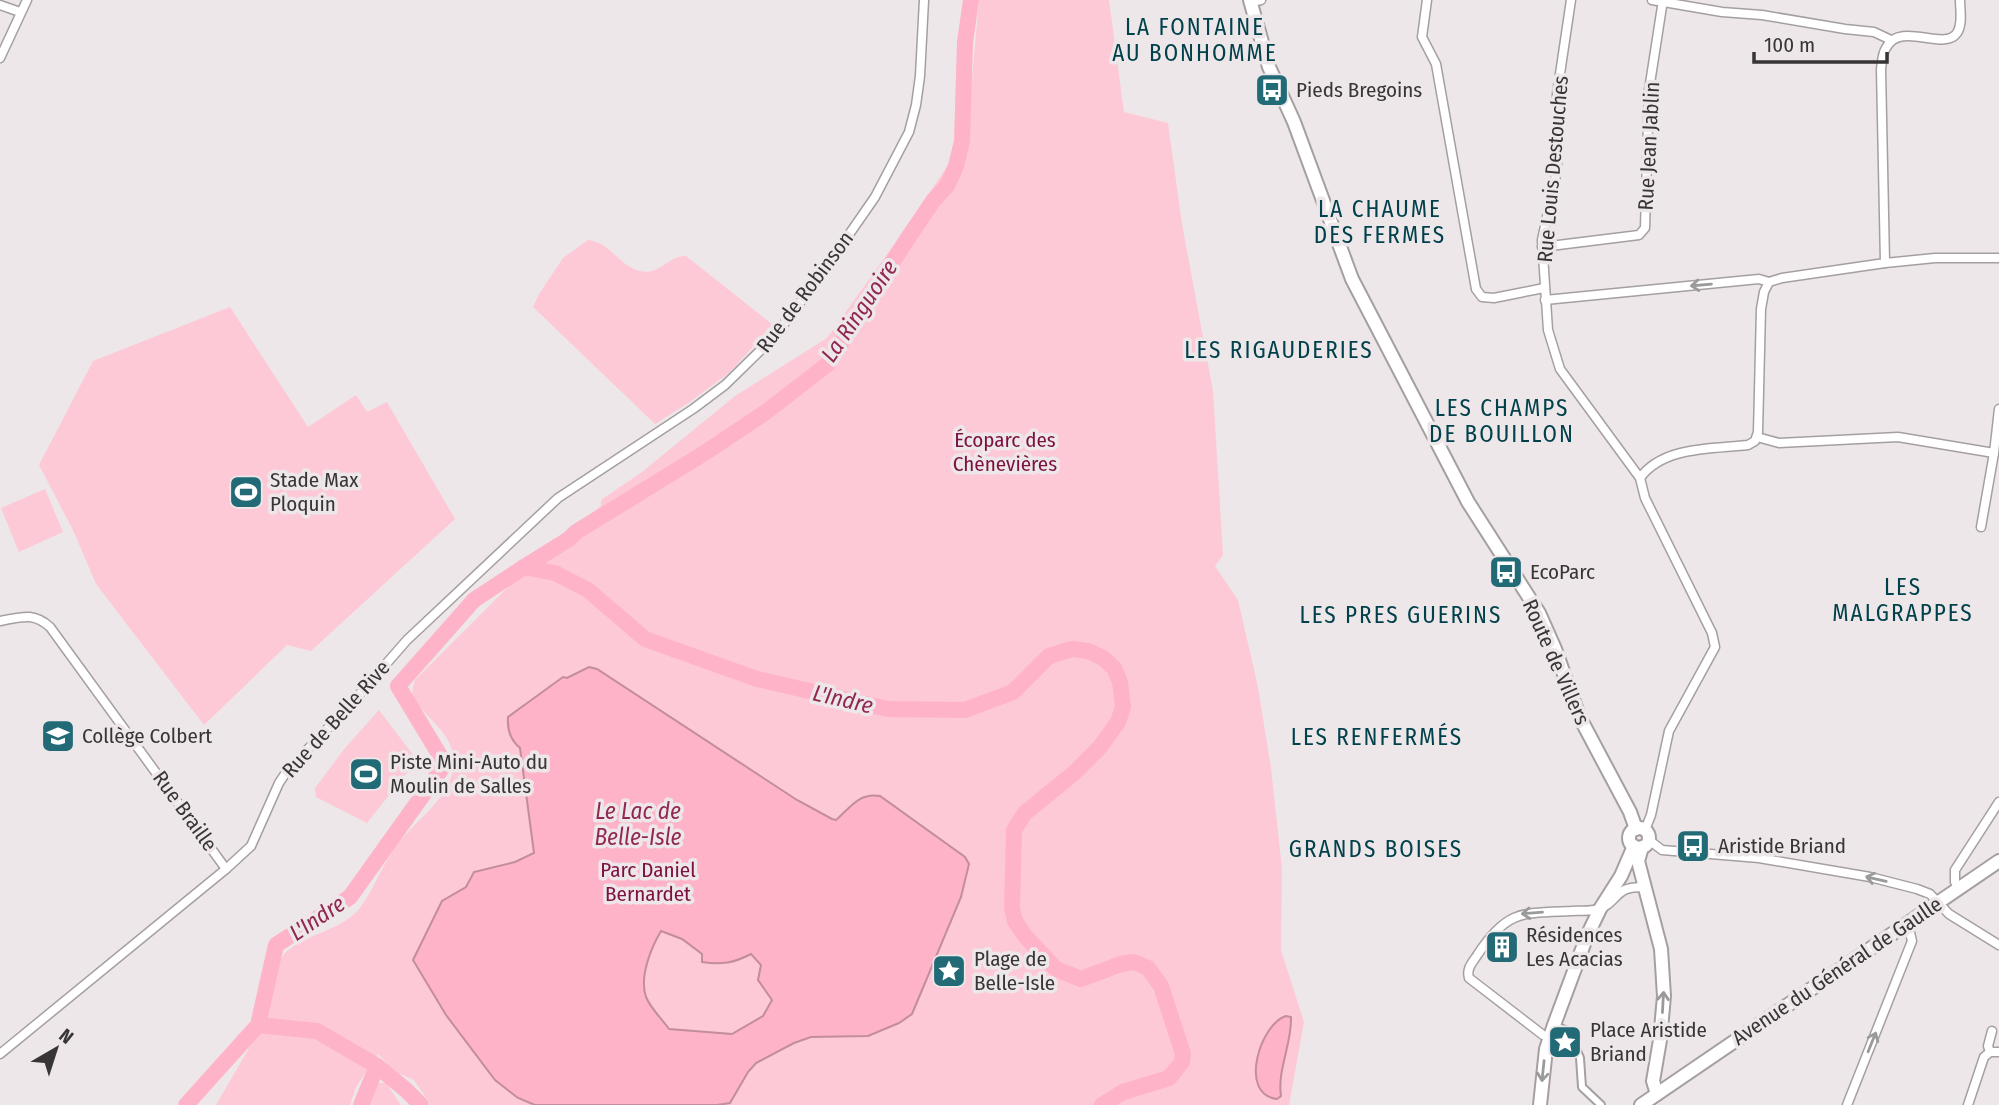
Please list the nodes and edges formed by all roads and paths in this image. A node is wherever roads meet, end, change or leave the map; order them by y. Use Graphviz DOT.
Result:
graph roads {
  1 [pos="27,0"];
  2 [pos="924,0"];
  3 [pos="1427,0"];
  4 [pos="1571,0"];
  5 [pos="1652,0"];
  6 [pos="1662,0"];
  7 [pos="1960,0"];
  8 [pos="1254,1"];
  9 [pos="0,5"];
  10 [pos="20,12"];
  11 [pos="1891,40"];
  12 [pos="0,58"];
  13 [pos="1542,247"];
  14 [pos="1999,258"];
  15 [pos="1885,263"];
  16 [pos="1769,282"];
  17 [pos="1544,288"];
  18 [pos="1545,300"];
  19 [pos="1999,409"];
  20 [pos="1756,437"];
  21 [pos="1994,453"];
  22 [pos="1640,478"];
  23 [pos="558,498"];
  24 [pos="1981,527"];
  25 [pos="0,621"];
  26 [pos="1999,802"];
  27 [pos="1641,839"];
  28 [pos="1999,861"];
  29 [pos="226,869"];
  30 [pos="1646,888"];
  31 [pos="1958,888"];
  32 [pos="1939,902"];
  33 [pos="1600,909"];
  34 [pos="1908,924"];
  35 [pos="1999,945"];
  36 [pos="1552,1031"];
  37 [pos="1992,1031"];
  38 [pos="1994,1052"];
  39 [pos="0,1054"];
  40 [pos="1657,1094"];
  41 [pos="1539,1105"];
  42 [pos="1601,1105"];
  43 [pos="1641,1105"];
  44 [pos="1847,1105"];
  45 [pos="1968,1105"];
  1 -- 10 [label="street"];
  2 -- 23 [label="street, Rue de Robinson"];
  3 -- 17 [label="street"];
  4 -- 13 [label="street, Rue Louis Destouches"];
  5 -- 6 [label="street"];
  6 -- 11 [label="street"];
  6 -- 13 [label="street, Rue Jean Jablin"];
  7 -- 11 [label="street"];
  8 -- 27 [label="main road, Route de Villers"];
  9 -- 10 [label="street"];
  10 -- 12 [label="street"];
  11 -- 15 [label="street"];
  13 -- 17 [label="street, Rue Louis Destouches"];
  14 -- 15 [label="street"];
  15 -- 16 [label="street"];
  16 -- 18 [label="street, one-way"];
  16 -- 20 [label="street"];
  17 -- 18 [label="street, Rue Louis Destouches"];
  18 -- 22 [label="street, Rue Louis Destouches"];
  19 -- 21 [label="street"];
  20 -- 21 [label="street"];
  20 -- 22 [label="street"];
  21 -- 24 [label="street"];
  22 -- 27 [label="street, Rue Louis Destouches"];
  23 -- 29 [label="street, Rue de Belle Rive"];
  25 -- 29 [label="street, Rue Braille"];
  26 -- 31 [label="street"];
  27 -- 30 [label="main road"];
  32 -- 27 [label="street, one-way"];
  27 -- 33 [label="main road"];
  28 -- 31 [label="main road, Avenue du Général de Gaulle"];
  29 -- 39 [label="street, Rue de Belle Rive"];
  30 -- 33 [label="street"];
  40 -- 30 [label="main road, one-way"];
  31 -- 32 [label="main road, Avenue du Général de Gaulle"];
  32 -- 34 [label="main road, Avenue du Général de Gaulle"];
  32 -- 35 [label="street"];
  33 -- 36 [label="main road"];
  33 -- 36 [label="street, one-way"];
  34 -- 40 [label="main road, Avenue du Général de Gaulle"];
  44 -- 34 [label="street, one-way"];
  36 -- 41 [label="main road, one-way"];
  36 -- 42 [label="street"];
  37 -- 38 [label="street"];
  38 -- 45 [label="street"];
  40 -- 43 [label="main road, Avenue du Général de Gaulle"];
}
